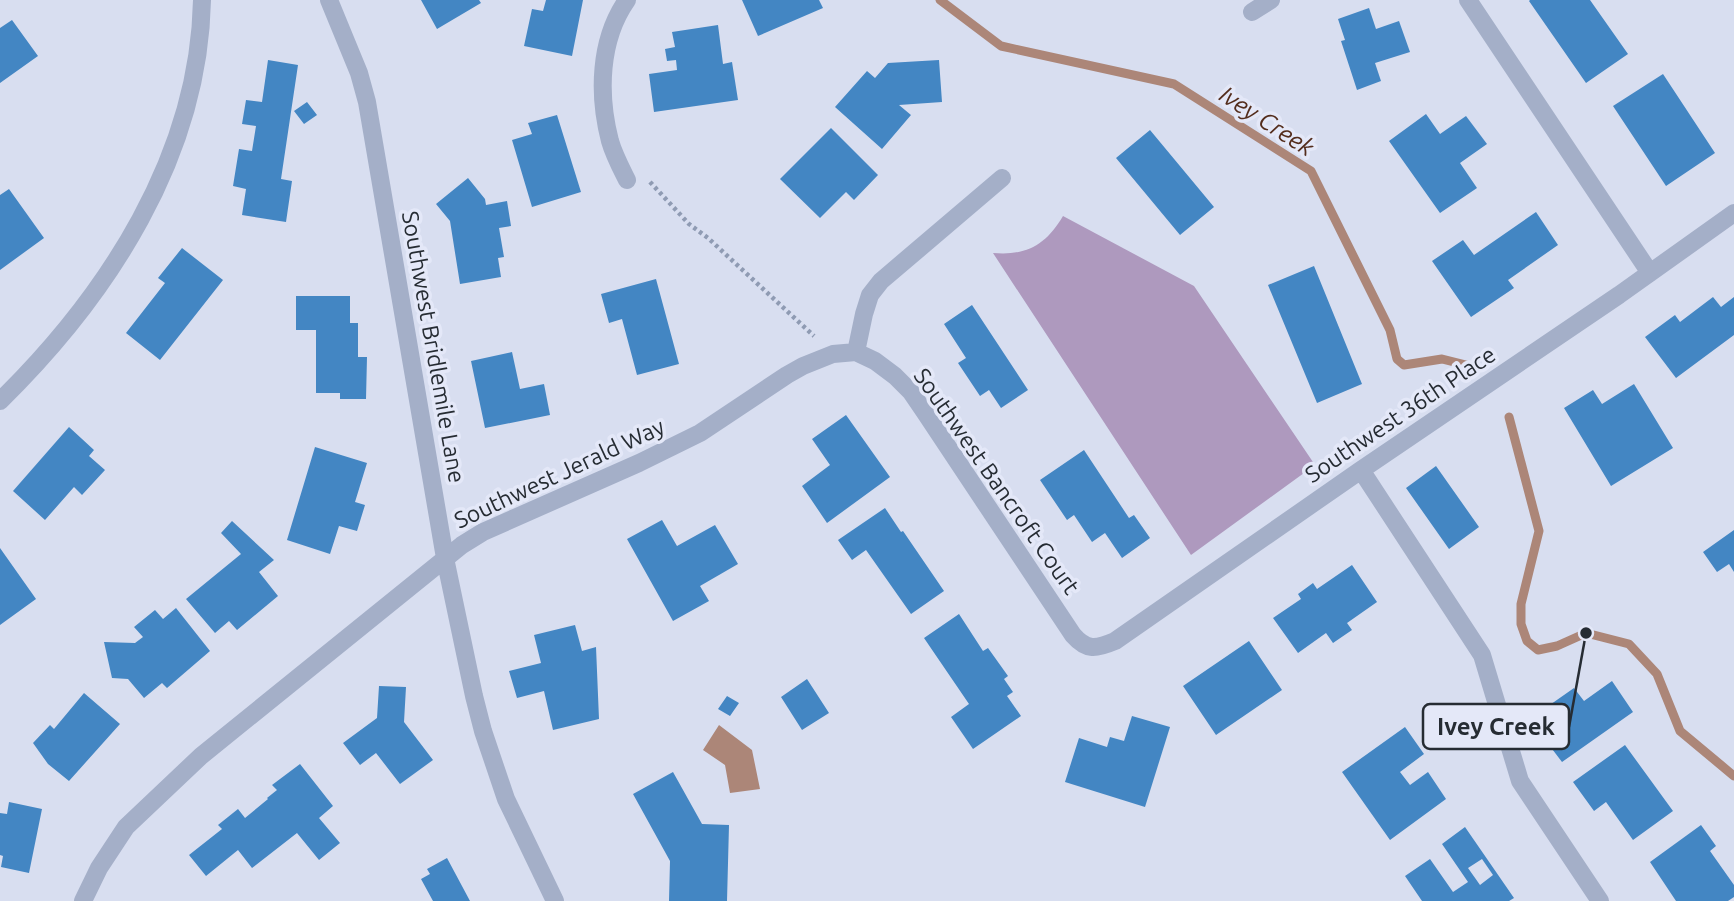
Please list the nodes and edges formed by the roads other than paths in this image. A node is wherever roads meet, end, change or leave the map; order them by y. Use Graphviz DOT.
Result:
graph roads {
  1 [pos="202,0"];
  2 [pos="329,0"];
  3 [pos="627,0"];
  4 [pos="1271,0"];
  5 [pos="1468,0"];
  6 [pos="1252,12"];
  7 [pos="1002,178"];
  8 [pos="627,180"];
  9 [pos="1734,212"];
  10 [pos="1650,273"];
  11 [pos="856,352"];
  12 [pos="0,401"];
  13 [pos="1361,470"];
  14 [pos="446,558"];
  15 [pos="1089,648"];
  16 [pos="83,901"];
  17 [pos="555,901"];
  18 [pos="1600,901"];
  1 -- 12 [label="street"];
  2 -- 14 [label="street, Southwest Bridlemile Lane"];
  3 -- 8 [label="street"];
  4 -- 6 [label="street"];
  5 -- 10 [label="street"];
  7 -- 11 [label="street"];
  9 -- 10 [label="street, Southwest 36th Place"];
  10 -- 13 [label="street, Southwest 36th Place"];
  11 -- 14 [label="street, Southwest Jerald Way"];
  11 -- 15 [label="street, Southwest Bancroft Court"];
  13 -- 15 [label="street, Southwest 36th Place"];
  13 -- 18 [label="street"];
  14 -- 16 [label="street, Southwest Jerald Way"];
  14 -- 17 [label="street, Southwest Bridlemile Lane"];
}
